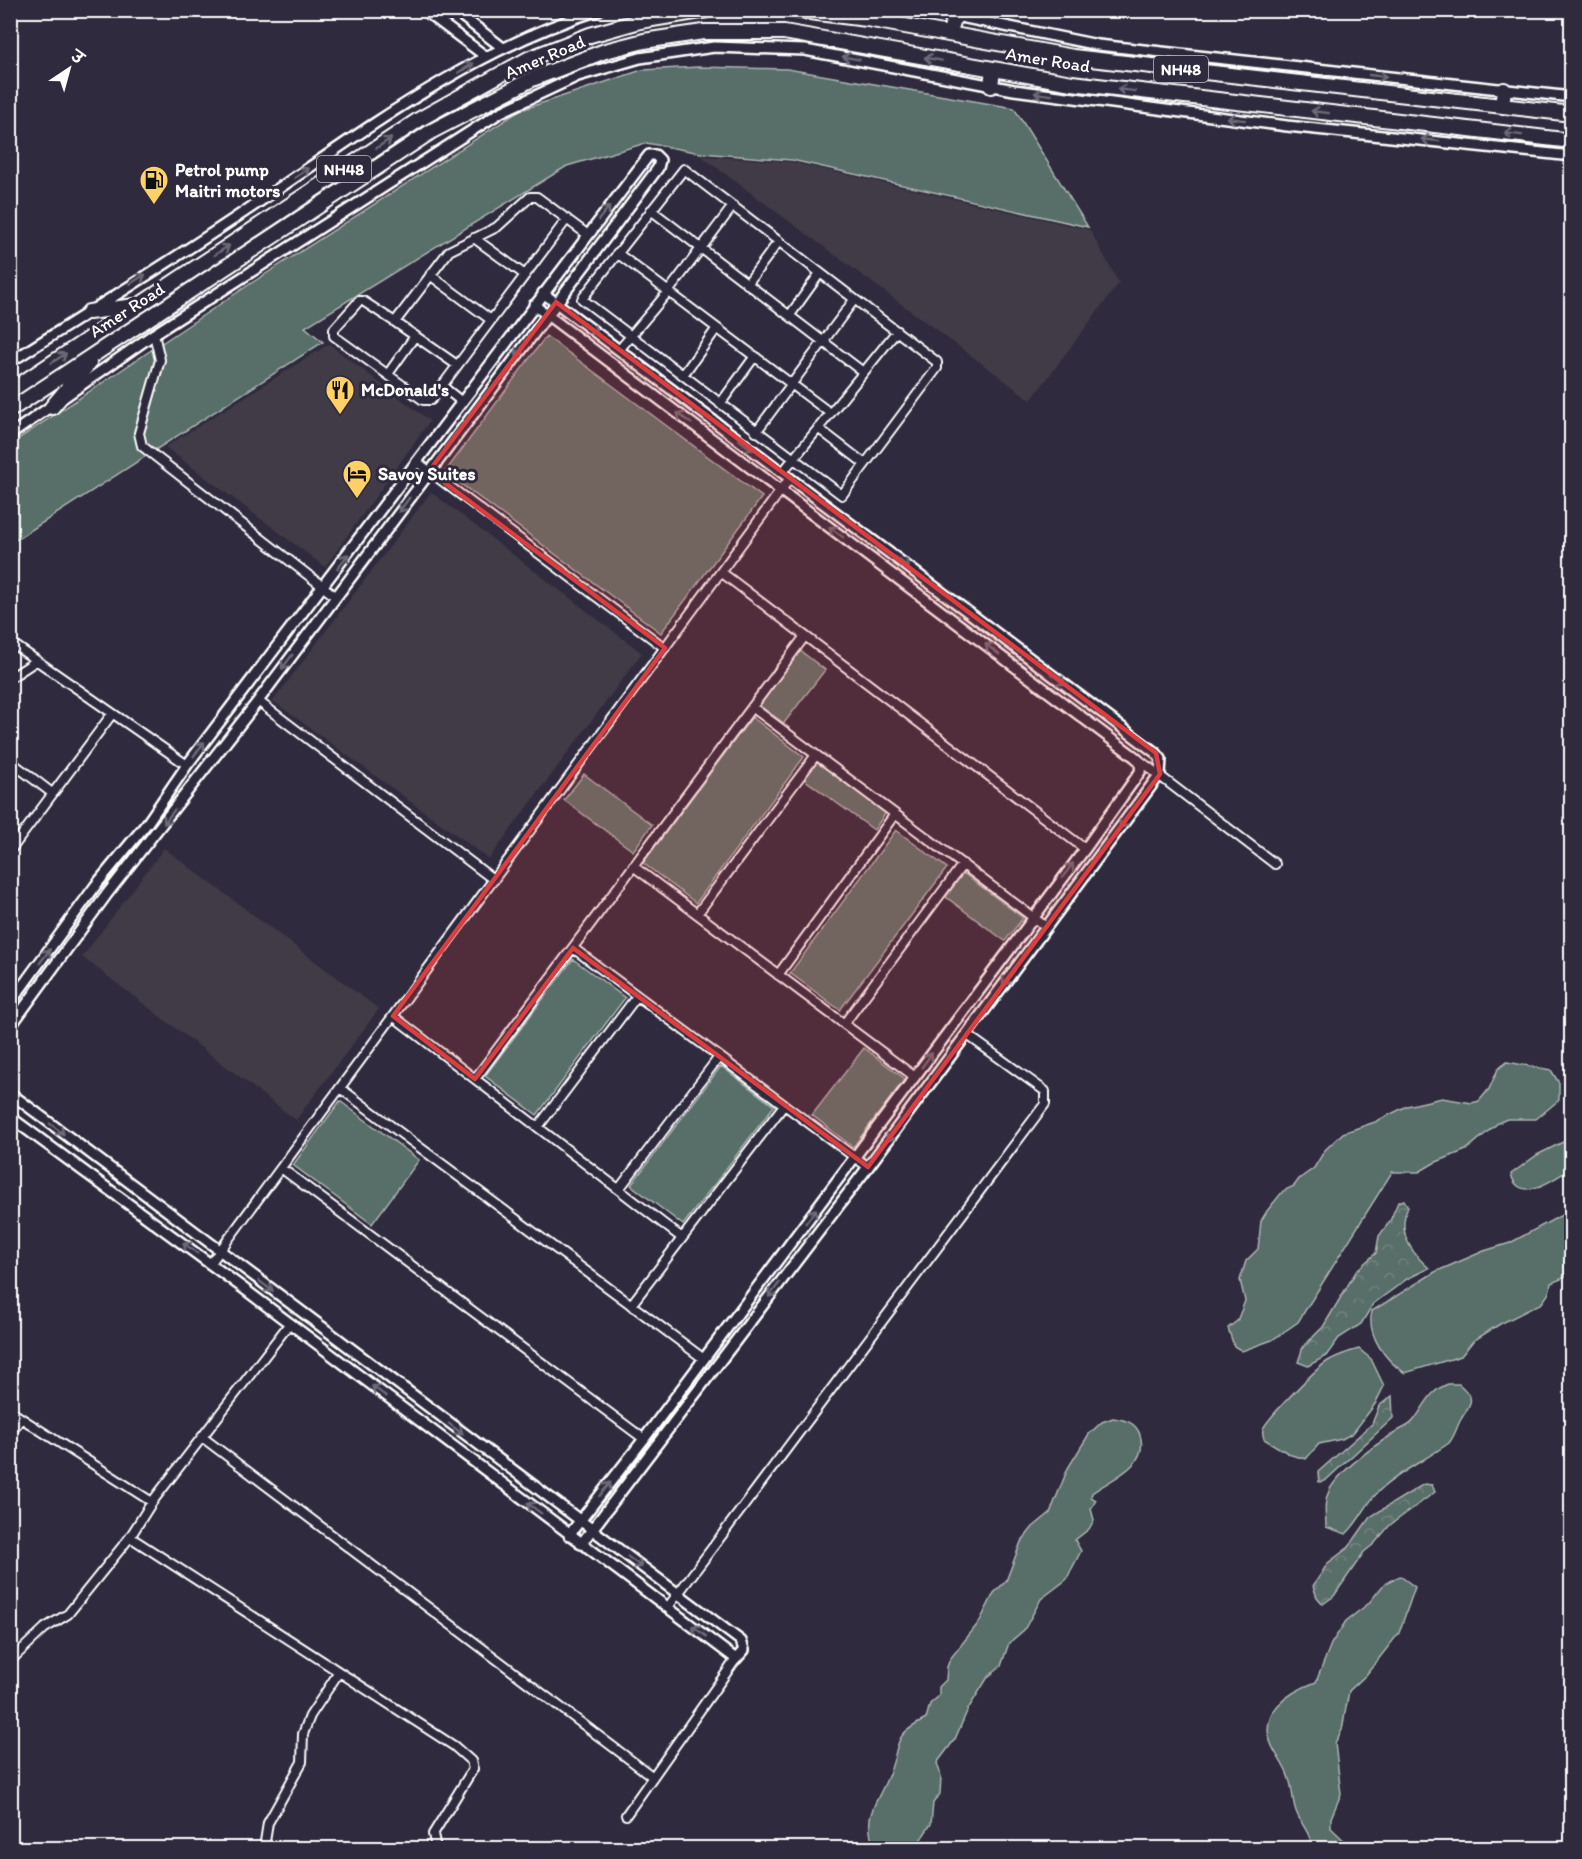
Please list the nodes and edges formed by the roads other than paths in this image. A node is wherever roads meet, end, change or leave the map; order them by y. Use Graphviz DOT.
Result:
graph roads {
  1 [pos="424,10"];
  2 [pos="454,10"];
  3 [pos="599,10"];
  4 [pos="707,10"];
  5 [pos="793,10"];
  6 [pos="926,10"];
  7 [pos="955,16"];
  8 [pos="897,17"];
  9 [pos="949,34"];
  10 [pos="503,48"];
  11 [pos="485,56"];
  12 [pos="1219,59"];
  13 [pos="993,69"];
  14 [pos="1218,74"];
  15 [pos="991,86"];
  16 [pos="1504,90"];
  17 [pos="1572,97"];
  18 [pos="1502,106"];
  19 [pos="1572,114"];
  20 [pos="1572,141"];
  21 [pos="1572,156"];
  22 [pos="734,206"];
  23 [pos="651,210"];
  24 [pos="567,219"];
  25 [pos="588,235"];
  26 [pos="474,238"];
  27 [pos="779,241"];
  28 [pos="700,249"];
  29 [pos="617,253"];
  30 [pos="820,273"];
  31 [pos="430,275"];
  32 [pos="525,275"];
  33 [pos="747,284"];
  34 [pos="668,292"];
  35 [pos="543,293"];
  36 [pos="854,300"];
  37 [pos="556,302"];
  38 [pos="534,305"];
  39 [pos="138,306"];
  40 [pos="89,312"];
  41 [pos="547,314"];
  42 [pos="790,315"];
  43 [pos="491,320"];
  44 [pos="395,322"];
  45 [pos="717,328"];
  46 [pos="897,331"];
  47 [pos="154,334"];
  48 [pos="415,336"];
  49 [pos="631,337"];
  50 [pos="823,341"];
  51 [pos="100,350"];
  52 [pos="619,350"];
  53 [pos="755,356"];
  54 [pos="10,362"];
  55 [pos="457,365"];
  56 [pos="863,372"];
  57 [pos="387,374"];
  58 [pos="683,375"];
  59 [pos="791,383"];
  60 [pos="441,386"];
  61 [pos="10,391"];
  62 [pos="462,402"];
  63 [pos="720,404"];
  64 [pos="52,407"];
  65 [pos="10,410"];
  66 [pos="830,413"];
  67 [pos="818,428"];
  68 [pos="756,432"];
  69 [pos="10,435"];
  70 [pos="792,460"];
  71 [pos="417,462"];
  72 [pos="865,464"];
  73 [pos="429,471"];
  74 [pos="786,476"];
  75 [pos="781,490"];
  76 [pos="721,572"];
  77 [pos="324,587"];
  78 [pos="335,596"];
  79 [pos="805,636"];
  80 [pos="10,642"];
  81 [pos="665,648"];
  82 [pos="36,661"];
  83 [pos="10,678"];
  84 [pos="258,701"];
  85 [pos="752,707"];
  86 [pos="112,714"];
  87 [pos="816,755"];
  88 [pos="1139,760"];
  89 [pos="10,761"];
  90 [pos="187,765"];
  91 [pos="1160,774"];
  92 [pos="52,794"];
  93 [pos="895,813"];
  94 [pos="1084,849"];
  95 [pos="10,851"];
  96 [pos="963,864"];
  97 [pos="1275,864"];
  98 [pos="633,867"];
  99 [pos="494,880"];
  100 [pos="696,914"];
  101 [pos="1033,917"];
  102 [pos="1046,927"];
  103 [pos="573,948"];
  104 [pos="778,975"];
  105 [pos="637,996"];
  106 [pos="10,1003"];
  107 [pos="393,1016"];
  108 [pos="844,1024"];
  109 [pos="10,1027"];
  110 [pos="966,1034"];
  111 [pos="719,1057"];
  112 [pos="915,1077"];
  113 [pos="475,1079"];
  114 [pos="340,1088"];
  115 [pos="10,1093"];
  116 [pos="784,1105"];
  117 [pos="10,1117"];
  118 [pos="538,1127"];
  119 [pos="855,1157"];
  120 [pos="868,1167"];
  121 [pos="281,1168"];
  122 [pos="619,1190"];
  123 [pos="682,1238"];
  124 [pos="219,1251"];
  125 [pos="210,1263"];
  126 [pos="631,1305"];
  127 [pos="290,1323"];
  128 [pos="704,1359"];
  129 [pos="10,1411"];
  130 [pos="21,1418"];
  131 [pos="10,1434"];
  132 [pos="202,1437"];
  133 [pos="644,1439"];
  134 [pos="152,1502"];
  135 [pos="580,1520"];
  136 [pos="592,1529"];
  137 [pos="569,1534"];
  138 [pos="130,1537"];
  139 [pos="581,1544"];
  140 [pos="679,1595"];
  141 [pos="668,1607"];
  142 [pos="736,1659"];
  143 [pos="10,1661"];
  144 [pos="339,1672"];
  145 [pos="653,1777"];
  146 [pos="626,1815"];
  147 [pos="264,1848"];
  148 [pos="436,1848"];
  1 -- 11 [label="street"];
  2 -- 10 [label="street"];
  3 -- 10 [label="street"];
  39 -- 4 [label="highway, Amer Road / NH48, one-way"];
  5 -- 8 [label="highway, Amer Road / NH48"];
  6 -- 7 [label="street"];
  7 -- 9 [label="highway"];
  7 -- 12 [label="street"];
  8 -- 9 [label="highway, Amer Road / NH48"];
  9 -- 14 [label="highway, Amer Road / NH48"];
  10 -- 11 [label="street"];
  40 -- 11 [label="street, one-way"];
  12 -- 14 [label="highway"];
  12 -- 16 [label="street, one-way"];
  13 -- 15 [label="highway"];
  20 -- 13 [label="highway, Amer Road / NH48, one-way"];
  13 -- 51 [label="highway, Amer Road / NH48, one-way"];
  14 -- 18 [label="highway, Amer Road / NH48"];
  21 -- 15 [label="street, one-way"];
  15 -- 47 [label="street, one-way"];
  16 -- 17 [label="street"];
  16 -- 18 [label="highway"];
  18 -- 19 [label="highway, Amer Road / NH48"];
  22 -- 23 [label="street"];
  22 -- 27 [label="street"];
  22 -- 28 [label="street"];
  23 -- 28 [label="street"];
  23 -- 29 [label="street"];
  24 -- 25 [label="street"];
  24 -- 26 [label="street"];
  24 -- 32 [label="street"];
  25 -- 35 [label="street"];
  25 -- 37 [label="street, one-way"];
  26 -- 31 [label="street"];
  26 -- 32 [label="street"];
  27 -- 30 [label="street"];
  27 -- 33 [label="street"];
  28 -- 33 [label="street"];
  28 -- 34 [label="street"];
  29 -- 34 [label="street"];
  29 -- 49 [label="street"];
  30 -- 36 [label="street"];
  30 -- 42 [label="street"];
  31 -- 43 [label="street"];
  31 -- 44 [label="street"];
  32 -- 43 [label="street"];
  33 -- 42 [label="street"];
  34 -- 45 [label="street"];
  34 -- 49 [label="street"];
  35 -- 37 [label="street"];
  35 -- 38 [label="street"];
  36 -- 46 [label="street"];
  36 -- 50 [label="street"];
  37 -- 41 [label="street"];
  37 -- 52 [label="street, one-way"];
  38 -- 41 [label="street"];
  38 -- 62 [label="street"];
  39 -- 40 [label="highway"];
  61 -- 39 [label="highway, Amer Road / NH48, one-way"];
  40 -- 54 [label="street"];
  41 -- 73 [label="street, one-way"];
  75 -- 41 [label="street, one-way"];
  42 -- 50 [label="street"];
  43 -- 55 [label="street"];
  44 -- 48 [label="street"];
  44 -- 57 [label="street"];
  45 -- 53 [label="street"];
  45 -- 58 [label="street"];
  46 -- 56 [label="street"];
  46 -- 72 [label="street"];
  47 -- 64 [label="street"];
  47 -- 77 [label="street"];
  48 -- 55 [label="street"];
  48 -- 57 [label="street"];
  49 -- 52 [label="street"];
  49 -- 58 [label="street"];
  50 -- 56 [label="street"];
  50 -- 59 [label="street"];
  51 -- 64 [label="highway"];
  51 -- 65 [label="highway, Amer Road / NH48"];
  52 -- 74 [label="street, one-way"];
  53 -- 59 [label="street"];
  53 -- 63 [label="street"];
  55 -- 60 [label="street"];
  56 -- 66 [label="street"];
  57 -- 60 [label="street"];
  58 -- 63 [label="street"];
  59 -- 66 [label="street"];
  59 -- 68 [label="street"];
  60 -- 62 [label="street"];
  62 -- 71 [label="street"];
  63 -- 68 [label="street"];
  64 -- 69 [label="street"];
  66 -- 67 [label="street"];
  67 -- 70 [label="street"];
  67 -- 72 [label="street"];
  68 -- 70 [label="street"];
  70 -- 72 [label="street"];
  70 -- 74 [label="street"];
  71 -- 73 [label="street"];
  77 -- 71 [label="street, one-way"];
  73 -- 78 [label="street, one-way"];
  73 -- 81 [label="street"];
  74 -- 75 [label="street"];
  74 -- 91 [label="street, one-way"];
  75 -- 76 [label="street"];
  88 -- 75 [label="street, one-way"];
  76 -- 79 [label="street"];
  76 -- 81 [label="street"];
  77 -- 78 [label="street"];
  90 -- 77 [label="street, one-way"];
  78 -- 84 [label="street, one-way"];
  79 -- 85 [label="street"];
  79 -- 94 [label="street"];
  80 -- 82 [label="street"];
  81 -- 99 [label="street"];
  82 -- 83 [label="street"];
  82 -- 86 [label="street"];
  84 -- 99 [label="street"];
  84 -- 109 [label="street, one-way"];
  85 -- 87 [label="street"];
  85 -- 98 [label="street"];
  86 -- 90 [label="street"];
  86 -- 92 [label="street"];
  87 -- 93 [label="street"];
  87 -- 100 [label="street"];
  88 -- 91 [label="street"];
  88 -- 94 [label="street"];
  89 -- 92 [label="street"];
  106 -- 90 [label="street, one-way"];
  91 -- 97 [label="street"];
  91 -- 102 [label="street, one-way"];
  92 -- 95 [label="street"];
  93 -- 96 [label="street"];
  93 -- 104 [label="street"];
  101 -- 94 [label="street, one-way"];
  96 -- 101 [label="street"];
  96 -- 108 [label="street"];
  98 -- 100 [label="street"];
  98 -- 103 [label="street"];
  99 -- 107 [label="street"];
  100 -- 104 [label="street"];
  101 -- 102 [label="street"];
  112 -- 101 [label="street, one-way"];
  102 -- 110 [label="street, one-way"];
  103 -- 105 [label="street"];
  103 -- 113 [label="street"];
  104 -- 108 [label="street"];
  105 -- 111 [label="street"];
  105 -- 118 [label="street"];
  107 -- 113 [label="street"];
  107 -- 114 [label="street"];
  108 -- 112 [label="street"];
  110 -- 120 [label="street, one-way"];
  110 -- 140 [label="street"];
  111 -- 116 [label="street"];
  111 -- 122 [label="street"];
  112 -- 119 [label="street"];
  113 -- 118 [label="street"];
  114 -- 121 [label="street"];
  114 -- 126 [label="street"];
  115 -- 124 [label="street, one-way"];
  116 -- 119 [label="street"];
  116 -- 123 [label="street"];
  125 -- 117 [label="street, one-way"];
  118 -- 122 [label="street"];
  119 -- 120 [label="street"];
  128 -- 119 [label="street, one-way"];
  120 -- 136 [label="street, one-way"];
  121 -- 124 [label="street"];
  121 -- 133 [label="street"];
  122 -- 123 [label="street"];
  123 -- 126 [label="street"];
  124 -- 125 [label="street"];
  124 -- 135 [label="street, one-way"];
  125 -- 127 [label="street"];
  126 -- 128 [label="street"];
  127 -- 132 [label="street"];
  137 -- 127 [label="street, one-way"];
  128 -- 133 [label="street"];
  129 -- 130 [label="street"];
  130 -- 131 [label="street"];
  130 -- 134 [label="street"];
  132 -- 134 [label="street"];
  132 -- 145 [label="street"];
  135 -- 133 [label="street, one-way"];
  134 -- 138 [label="street"];
  135 -- 136 [label="street"];
  135 -- 137 [label="street"];
  136 -- 139 [label="street"];
  136 -- 140 [label="street, one-way"];
  137 -- 139 [label="street"];
  138 -- 143 [label="street"];
  138 -- 144 [label="street"];
  139 -- 141 [label="street"];
  140 -- 141 [label="street"];
  140 -- 142 [label="street"];
  142 -- 141 [label="street, one-way"];
  142 -- 145 [label="street"];
  144 -- 147 [label="street"];
  144 -- 148 [label="street"];
  145 -- 146 [label="street"];
}
